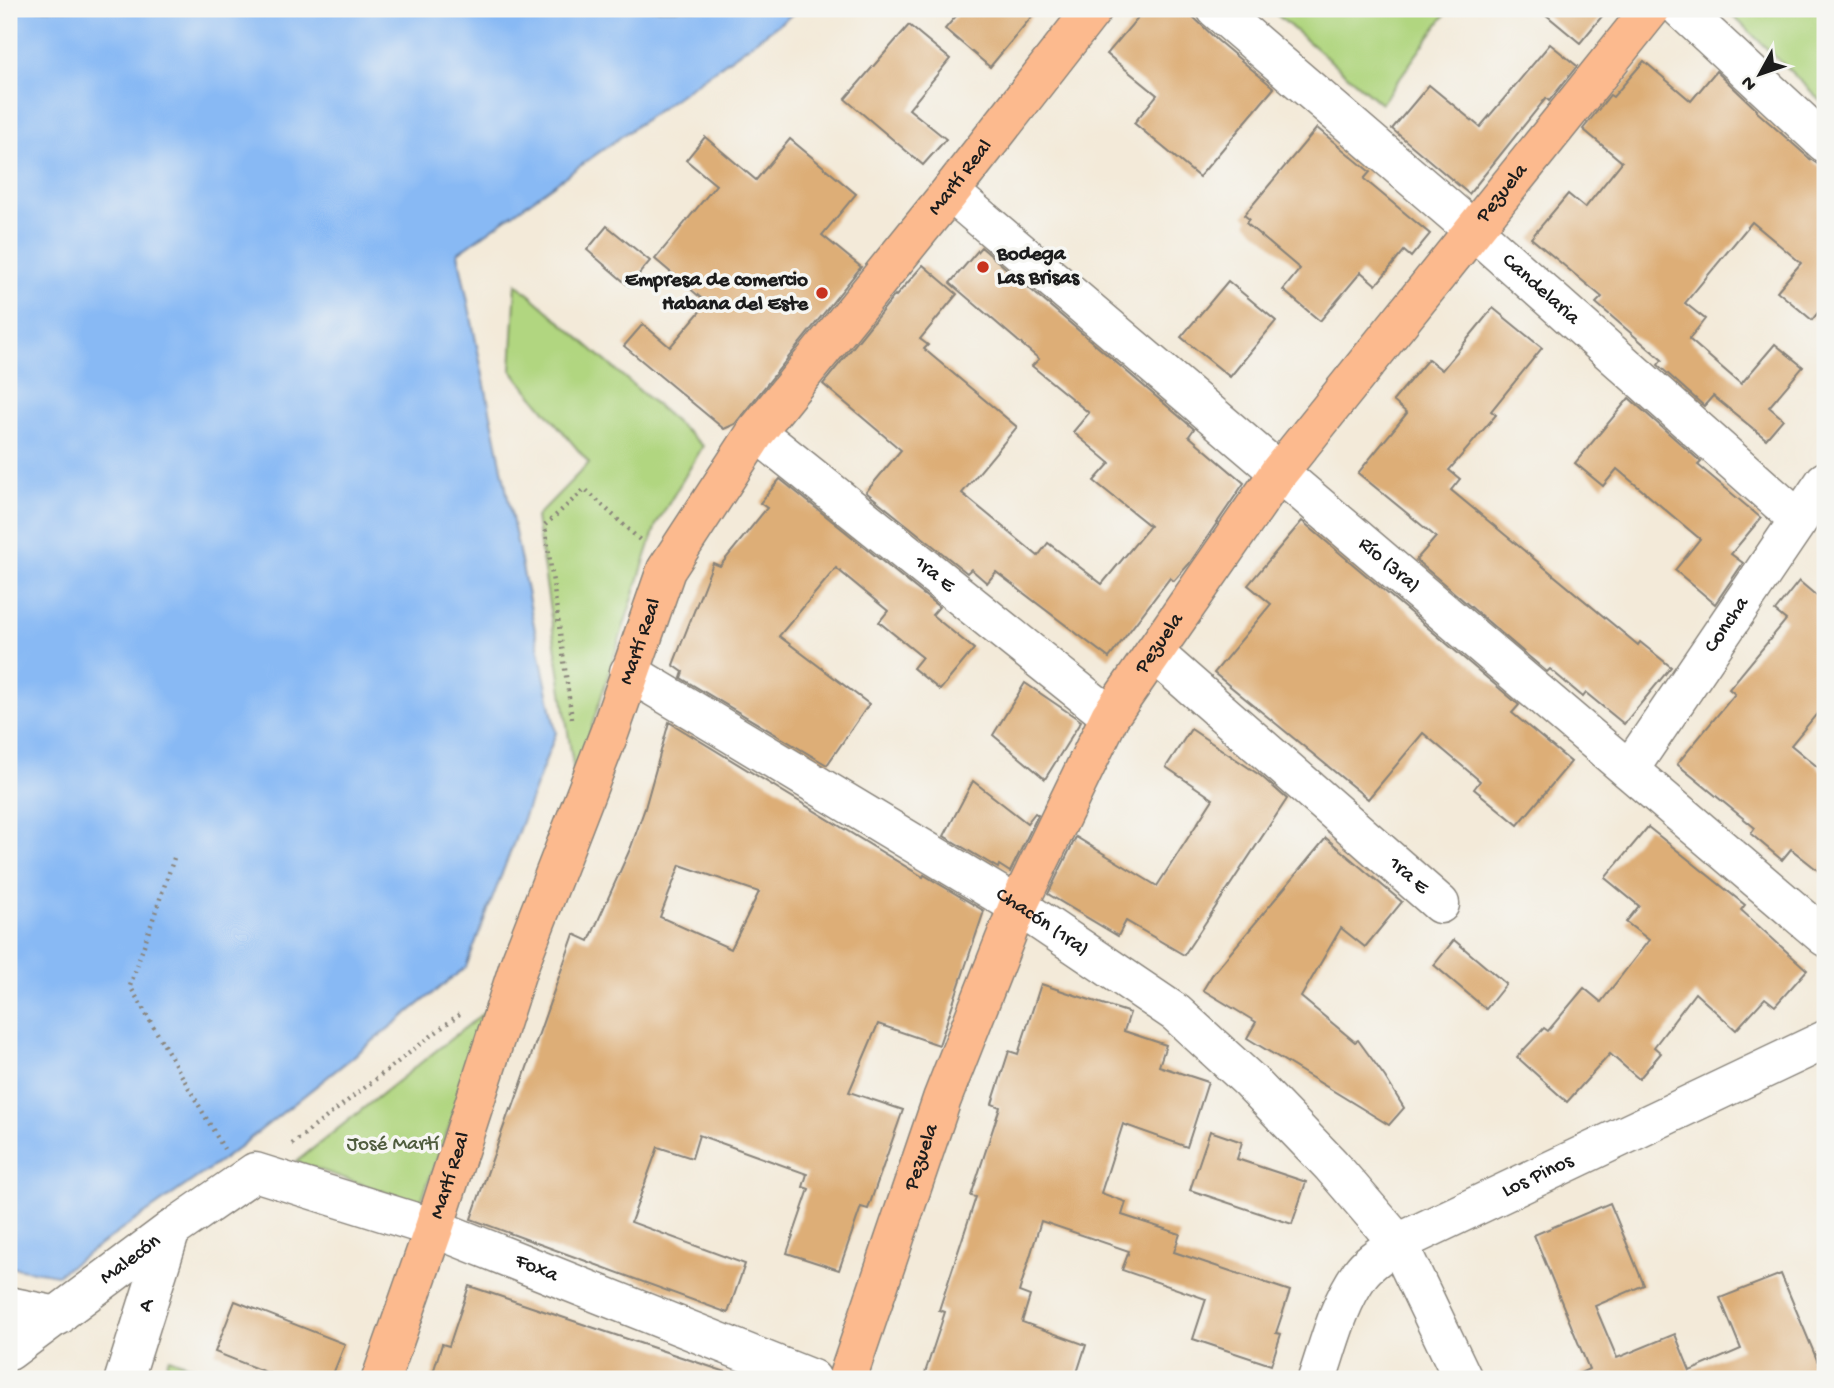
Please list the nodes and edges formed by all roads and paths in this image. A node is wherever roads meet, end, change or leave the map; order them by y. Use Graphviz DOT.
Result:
graph roads {
  1 [pos="1093,9"];
  2 [pos="1216,9"];
  3 [pos="1650,9"];
  4 [pos="1681,9"];
  5 [pos="1825,143"];
  6 [pos="950,192"];
  7 [pos="1473,230"];
  8 [pos="756,432"];
  9 [pos="1279,472"];
  10 [pos="1825,481"];
  11 [pos="1798,519"];
  12 [pos="643,543"];
  13 [pos="1154,653"];
  14 [pos="629,672"];
  15 [pos="1110,716"];
  16 [pos="573,729"];
  17 [pos="1629,770"];
  18 [pos="174,858"];
  19 [pos="1440,904"];
  20 [pos="1018,906"];
  21 [pos="1825,937"];
  22 [pos="465,1010"];
  23 [pos="1825,1040"];
  24 [pos="241,1164"];
  25 [pos="434,1228"];
  26 [pos="171,1230"];
  27 [pos="1398,1243"];
  28 [pos="9,1306"];
  29 [pos="58,1316"];
  30 [pos="9,1351"];
  31 [pos="124,1379"];
  32 [pos="382,1379"];
  33 [pos="812,1379"];
  34 [pos="847,1379"];
  35 [pos="1317,1379"];
  36 [pos="1463,1379"];
  1 -- 6 [label="main road, Martí Real"];
  2 -- 7 [label="street, Candelaria"];
  3 -- 7 [label="main road, Pezuela"];
  4 -- 5 [label="street"];
  6 -- 8 [label="main road, Martí Real"];
  6 -- 9 [label="street, Río (3ra)"];
  7 -- 9 [label="main road, Pezuela"];
  7 -- 11 [label="street, Candelaria"];
  8 -- 14 [label="main road, Martí Real"];
  8 -- 15 [label="street, 1ra E"];
  9 -- 13 [label="main road, Pezuela"];
  9 -- 17 [label="street, Río (3ra)"];
  10 -- 11 [label="street, Concha"];
  11 -- 17 [label="street, Concha"];
  12 -- 16 [label="path"];
  13 -- 15 [label="main road, Pezuela"];
  13 -- 19 [label="street, 1ra E"];
  14 -- 20 [label="street, Chacón (1ra)"];
  14 -- 25 [label="main road, Martí Real"];
  15 -- 20 [label="main road, Pezuela"];
  17 -- 21 [label="street, Río (3ra)"];
  18 -- 24 [label="path"];
  20 -- 27 [label="street, Chacón (1ra)"];
  20 -- 34 [label="main road, Pezuela"];
  22 -- 24 [label="path"];
  23 -- 27 [label="street, Los Pinos"];
  24 -- 25 [label="street, Foxa"];
  24 -- 26 [label="street, Malecón"];
  25 -- 32 [label="main road, Martí Real"];
  25 -- 33 [label="street, Foxa"];
  26 -- 29 [label="street, Malecón"];
  26 -- 31 [label="street, A"];
  27 -- 35 [label="street, Los Pinos"];
  27 -- 36 [label="street, Chacón (1ra)"];
  28 -- 29 [label="street"];
  29 -- 30 [label="street, Malecón"];
}
